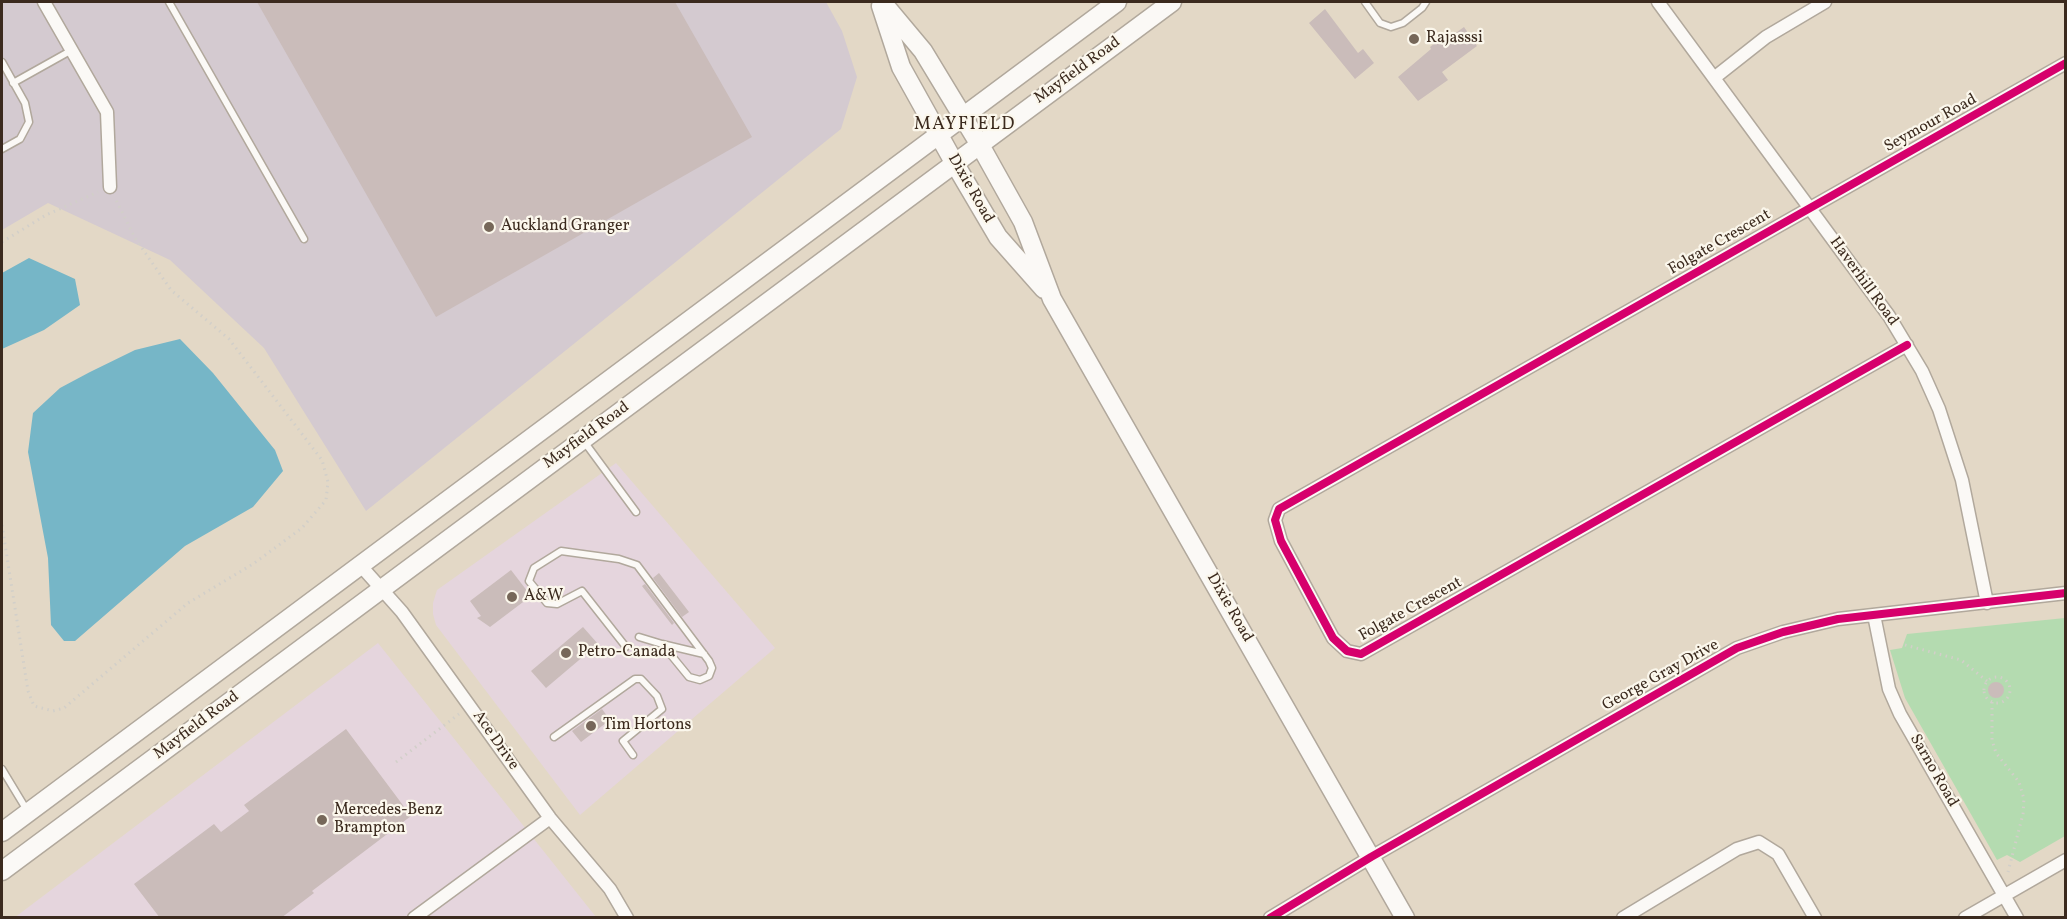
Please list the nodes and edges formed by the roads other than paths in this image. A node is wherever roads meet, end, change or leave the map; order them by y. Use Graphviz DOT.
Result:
graph roads {
  1 [pos="44,2"];
  2 [pos="169,2"];
  3 [pos="881,2"];
  4 [pos="1117,2"];
  5 [pos="1172,2"];
  6 [pos="1365,2"];
  7 [pos="1426,2"];
  8 [pos="1658,2"];
  9 [pos="1825,2"];
  10 [pos="72,50"];
  11 [pos="2,62"];
  12 [pos="2066,63"];
  13 [pos="1714,78"];
  14 [pos="13,83"];
  15 [pos="963,117"];
  16 [pos="939,134"];
  17 [pos="980,145"];
  18 [pos="2,149"];
  19 [pos="955,164"];
  20 [pos="110,187"];
  21 [pos="1809,207"];
  22 [pos="304,239"];
  23 [pos="1052,299"];
  24 [pos="1907,345"];
  25 [pos="583,440"];
  26 [pos="636,513"];
  27 [pos="361,566"];
  28 [pos="382,589"];
  29 [pos="2066,593"];
  30 [pos="1987,603"];
  31 [pos="1874,615"];
  32 [pos="639,637"];
  33 [pos="662,644"];
  34 [pos="626,647"];
  35 [pos="704,654"];
  36 [pos="554,737"];
  37 [pos="633,755"];
  38 [pos="2,769"];
  39 [pos="28,812"];
  40 [pos="550,818"];
  41 [pos="2,832"];
  42 [pos="1371,857"];
  43 [pos="2066,860"];
  44 [pos="2,871"];
  45 [pos="2004,895"];
  46 [pos="414,918"];
  47 [pos="627,918"];
  48 [pos="1270,918"];
  49 [pos="1405,918"];
  50 [pos="1623,918"];
  51 [pos="1815,918"];
  52 [pos="1965,918"];
  53 [pos="2017,918"];
  1 -- 10 [label="street"];
  2 -- 22 [label="lane"];
  3 -- 15 [label="main road, Dixie Road"];
  3 -- 16 [label="main road, Dixie Road"];
  4 -- 15 [label="main road, Mayfield Road"];
  5 -- 17 [label="main road, Mayfield Road"];
  6 -- 7 [label="lane"];
  8 -- 13 [label="street, Haverhill Road"];
  9 -- 13 [label="street"];
  10 -- 14 [label="lane"];
  10 -- 20 [label="street"];
  11 -- 14 [label="lane"];
  12 -- 21 [label="street, Seymour Road"];
  13 -- 21 [label="street, Haverhill Road"];
  14 -- 18 [label="lane"];
  15 -- 16 [label="main road, Mayfield Road"];
  15 -- 17 [label="main road, Dixie Road"];
  16 -- 19 [label="main road, Dixie Road"];
  16 -- 27 [label="main road, Mayfield Road"];
  17 -- 19 [label="main road, Mayfield Road"];
  17 -- 23 [label="main road, Dixie Road"];
  19 -- 23 [label="main road, Dixie Road"];
  19 -- 25 [label="main road, Mayfield Road"];
  21 -- 24 [label="street, Haverhill Road"];
  21 -- 24 [label="street, Folgate Crescent"];
  23 -- 42 [label="main road, Dixie Road"];
  24 -- 30 [label="street, Haverhill Road"];
  25 -- 26 [label="lane"];
  25 -- 28 [label="main road, Mayfield Road"];
  27 -- 28 [label="street, Ace Drive"];
  27 -- 39 [label="main road, Mayfield Road"];
  28 -- 40 [label="street, Ace Drive"];
  28 -- 44 [label="main road, Mayfield Road"];
  29 -- 30 [label="street, George Gray Drive"];
  30 -- 31 [label="street, George Gray Drive"];
  31 -- 42 [label="street, George Gray Drive"];
  31 -- 45 [label="street, Sarno Road"];
  32 -- 33 [label="lane"];
  33 -- 35 [label="lane"];
  33 -- 35 [label="lane"];
  34 -- 35 [label="lane"];
  36 -- 37 [label="lane"];
  38 -- 39 [label="lane"];
  39 -- 41 [label="main road, Mayfield Road"];
  40 -- 46 [label="street"];
  40 -- 47 [label="street, Ace Drive"];
  42 -- 48 [label="street, George Gray Drive"];
  42 -- 49 [label="main road, Dixie Road"];
  43 -- 45 [label="street"];
  45 -- 52 [label="street"];
  45 -- 53 [label="street, Sarno Road"];
  50 -- 51 [label="street"];
}
